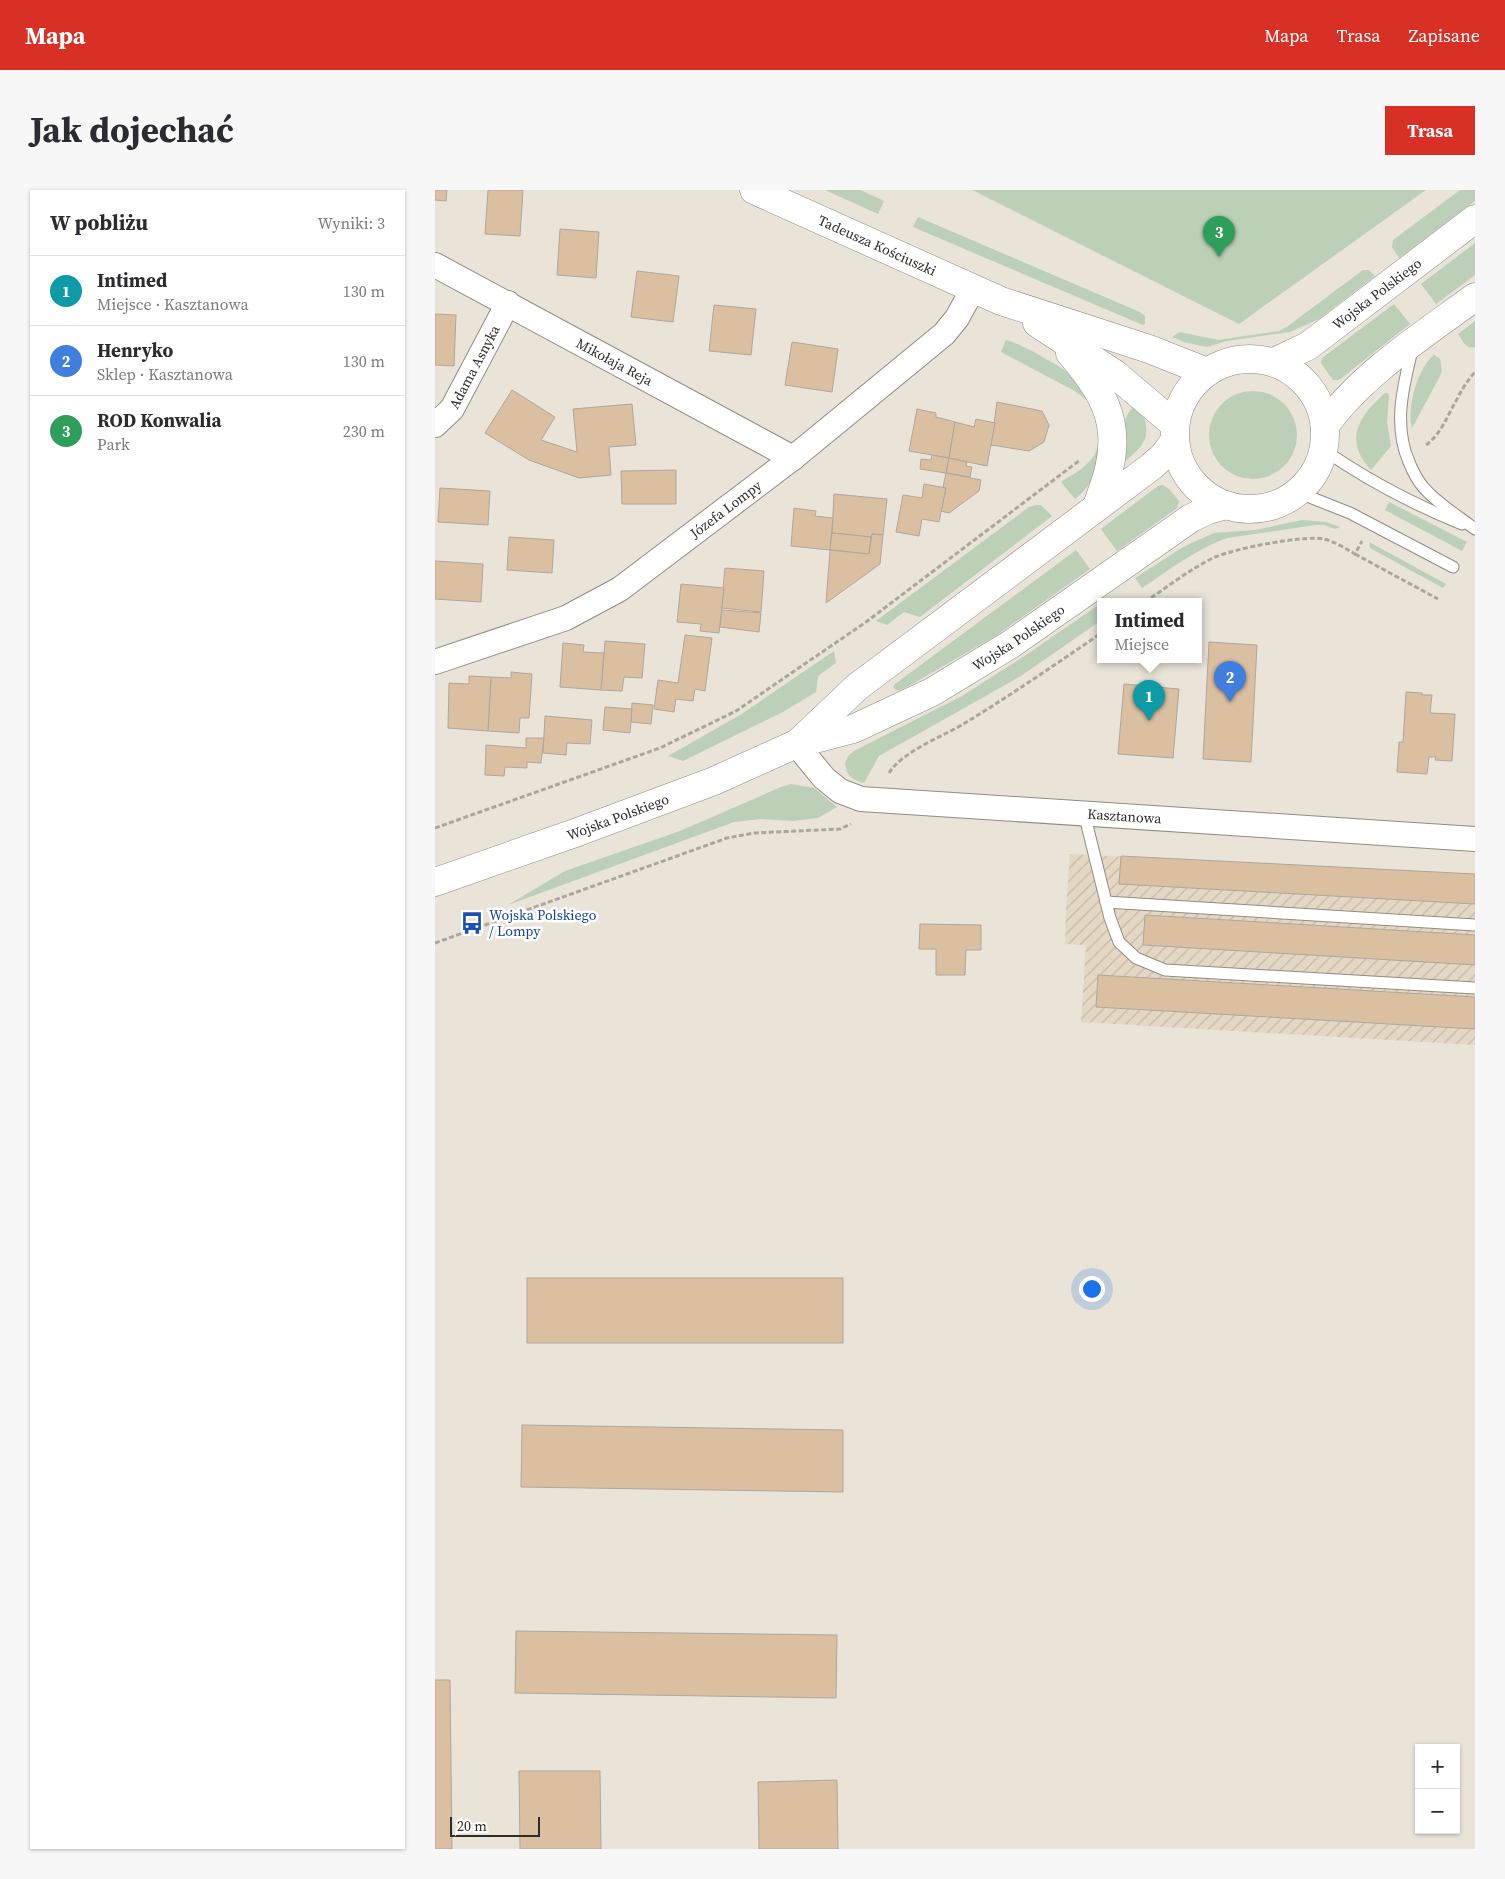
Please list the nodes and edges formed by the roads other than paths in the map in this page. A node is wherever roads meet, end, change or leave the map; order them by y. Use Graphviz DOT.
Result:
graph roads {
  1 [pos="754,190"];
  2 [pos="1475,219"];
  3 [pos="435,265"];
  4 [pos="973,289"];
  5 [pos="1475,297"];
  6 [pos="1001,301"];
  7 [pos="508,303"];
  8 [pos="1051,332"];
  9 [pos="1414,342"];
  10 [pos="1274,362"];
  11 [pos="1207,372"];
  12 [pos="435,425"];
  13 [pos="1175,433"];
  14 [pos="1324,438"];
  15 [pos="793,458"];
  16 [pos="1297,492"];
  17 [pos="1226,505"];
  18 [pos="1097,506"];
  19 [pos="1475,529"];
  20 [pos="1453,567"];
  21 [pos="435,662"];
  22 [pos="796,744"];
  23 [pos="1084,813"];
  24 [pos="1475,840"];
  25 [pos="435,882"];
  26 [pos="1106,902"];
  27 [pos="1475,925"];
  28 [pos="1475,988"];
  1 -- 4 [label="street, Tadeusza Kościuszki"];
  2 -- 10 [label="street, Wojska Polskiego"];
  3 -- 7 [label="street, Mikołaja Reja"];
  4 -- 6 [label="street, Tadeusza Kościuszki"];
  4 -- 15 [label="street, Józefa Lompy"];
  5 -- 9 [label="street"];
  6 -- 8 [label="street, Tadeusza Kościuszki"];
  6 -- 11 [label="street, Tadeusza Kościuszki"];
  7 -- 12 [label="street, Adama Asnyka"];
  7 -- 15 [label="street, Mikołaja Reja"];
  8 -- 13 [label="street, Tadeusza Kościuszki"];
  8 -- 18 [label="street"];
  9 -- 14 [label="street"];
  9 -- 19 [label="lane"];
  10 -- 11 [label="street"];
  10 -- 14 [label="street"];
  11 -- 13 [label="street"];
  13 -- 17 [label="street"];
  13 -- 18 [label="street, Wojska Polskiego"];
  14 -- 16 [label="street"];
  14 -- 19 [label="lane"];
  15 -- 21 [label="street, Józefa Lompy"];
  16 -- 17 [label="street"];
  16 -- 20 [label="lane"];
  17 -- 22 [label="street, Wojska Polskiego"];
  18 -- 22 [label="street, Wojska Polskiego"];
  22 -- 23 [label="street, Kasztanowa"];
  22 -- 25 [label="street, Wojska Polskiego"];
  23 -- 24 [label="street, Kasztanowa"];
  23 -- 26 [label="lane"];
  26 -- 27 [label="lane"];
  26 -- 28 [label="lane"];
}
